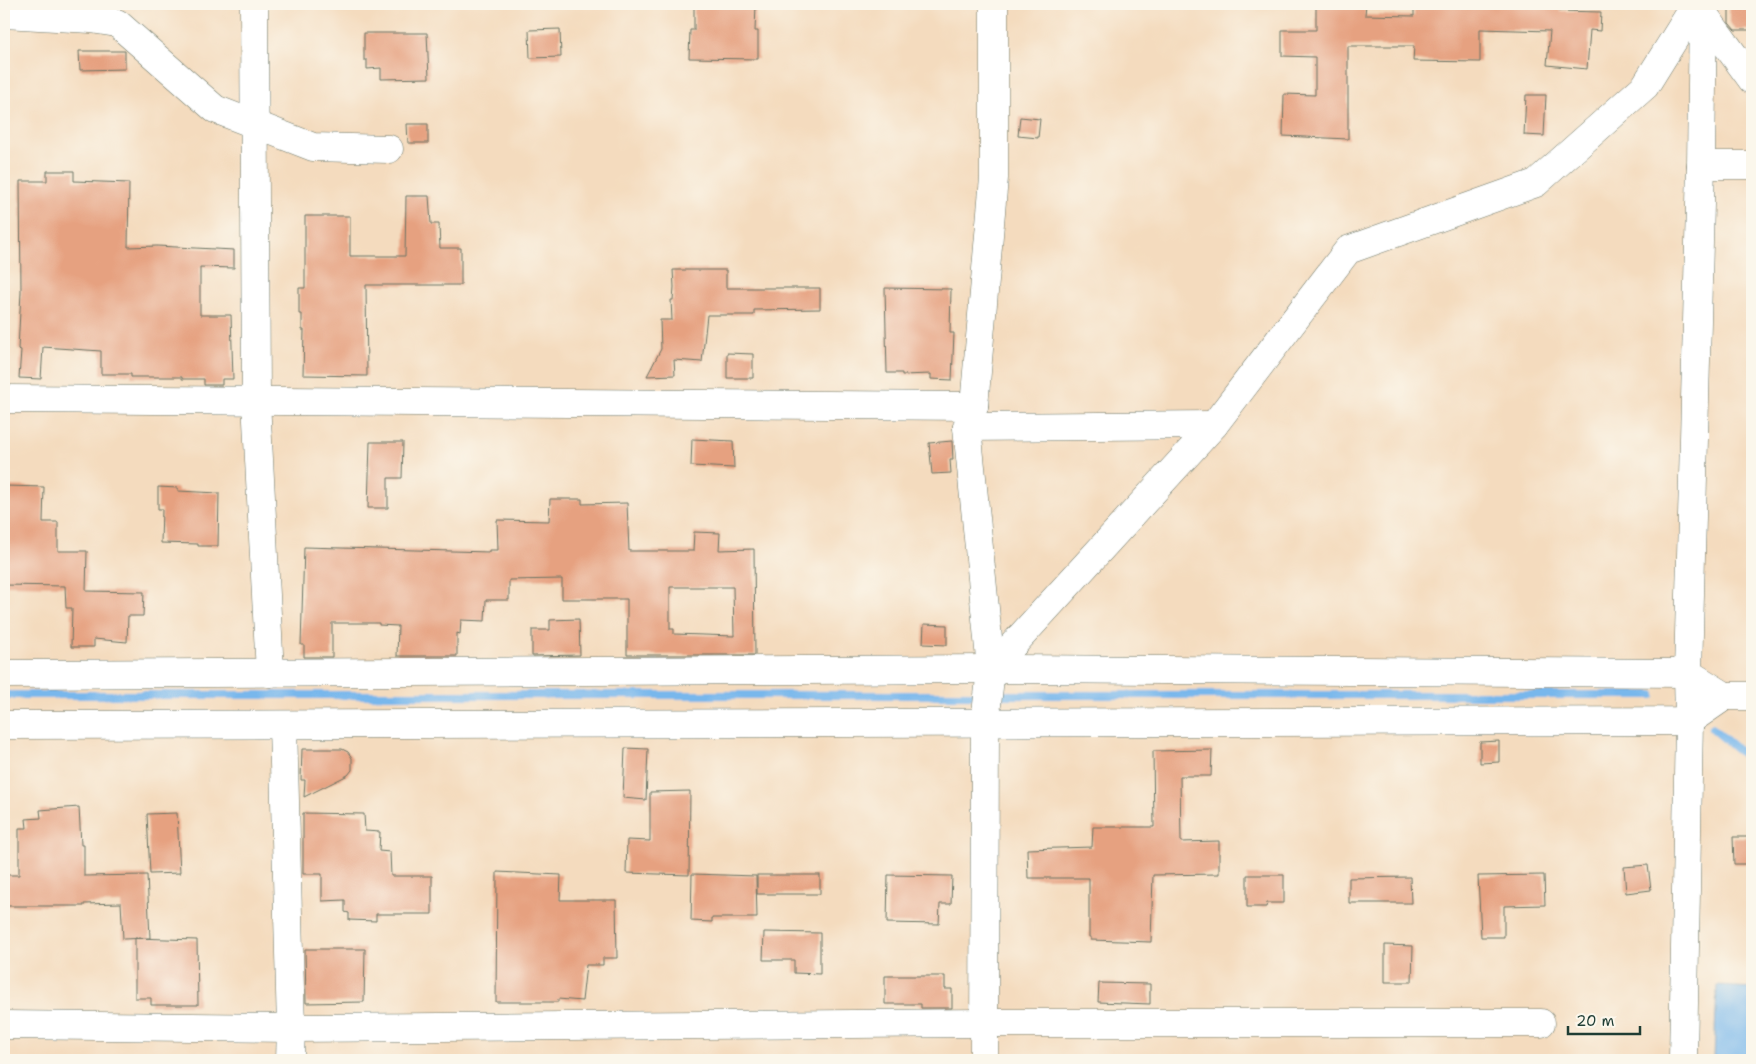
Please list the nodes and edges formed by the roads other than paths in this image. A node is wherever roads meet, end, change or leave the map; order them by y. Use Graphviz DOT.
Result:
graph roads {
  1 [pos="254,4"];
  2 [pos="994,4"];
  3 [pos="1701,7"];
  4 [pos="4,14"];
  5 [pos="1752,80"];
  6 [pos="254,124"];
  7 [pos="389,149"];
  8 [pos="1752,164"];
  9 [pos="1701,166"];
  10 [pos="4,399"];
  11 [pos="256,401"];
  12 [pos="970,416"];
  13 [pos="1214,424"];
  14 [pos="270,673"];
  15 [pos="1688,673"];
  16 [pos="4,674"];
  17 [pos="990,675"];
  18 [pos="1725,696"];
  19 [pos="1752,696"];
  20 [pos="986,718"];
  21 [pos="1689,721"];
  22 [pos="4,725"];
  23 [pos="282,725"];
  24 [pos="1541,1023"];
  25 [pos="984,1024"];
  26 [pos="4,1025"];
  27 [pos="291,1028"];
  28 [pos="290,1060"];
  29 [pos="984,1060"];
  30 [pos="1683,1060"];
  1 -- 6 [label="street"];
  2 -- 12 [label="street"];
  3 -- 5 [label="street"];
  3 -- 9 [label="street"];
  3 -- 13 [label="street"];
  4 -- 6 [label="street"];
  6 -- 7 [label="street"];
  6 -- 11 [label="street"];
  8 -- 9 [label="street"];
  9 -- 15 [label="street"];
  10 -- 11 [label="street"];
  11 -- 12 [label="street"];
  11 -- 14 [label="street"];
  12 -- 13 [label="street"];
  12 -- 17 [label="street"];
  13 -- 17 [label="street"];
  14 -- 16 [label="street"];
  14 -- 17 [label="street"];
  15 -- 17 [label="street"];
  15 -- 18 [label="street"];
  15 -- 21 [label="street"];
  17 -- 20 [label="street"];
  18 -- 19 [label="street"];
  18 -- 21 [label="street"];
  20 -- 21 [label="street"];
  20 -- 23 [label="street"];
  20 -- 25 [label="street"];
  21 -- 30 [label="street"];
  22 -- 23 [label="street"];
  23 -- 27 [label="street"];
  24 -- 25 [label="street"];
  25 -- 27 [label="street"];
  25 -- 29 [label="street"];
  26 -- 27 [label="street"];
  27 -- 28 [label="street"];
}
